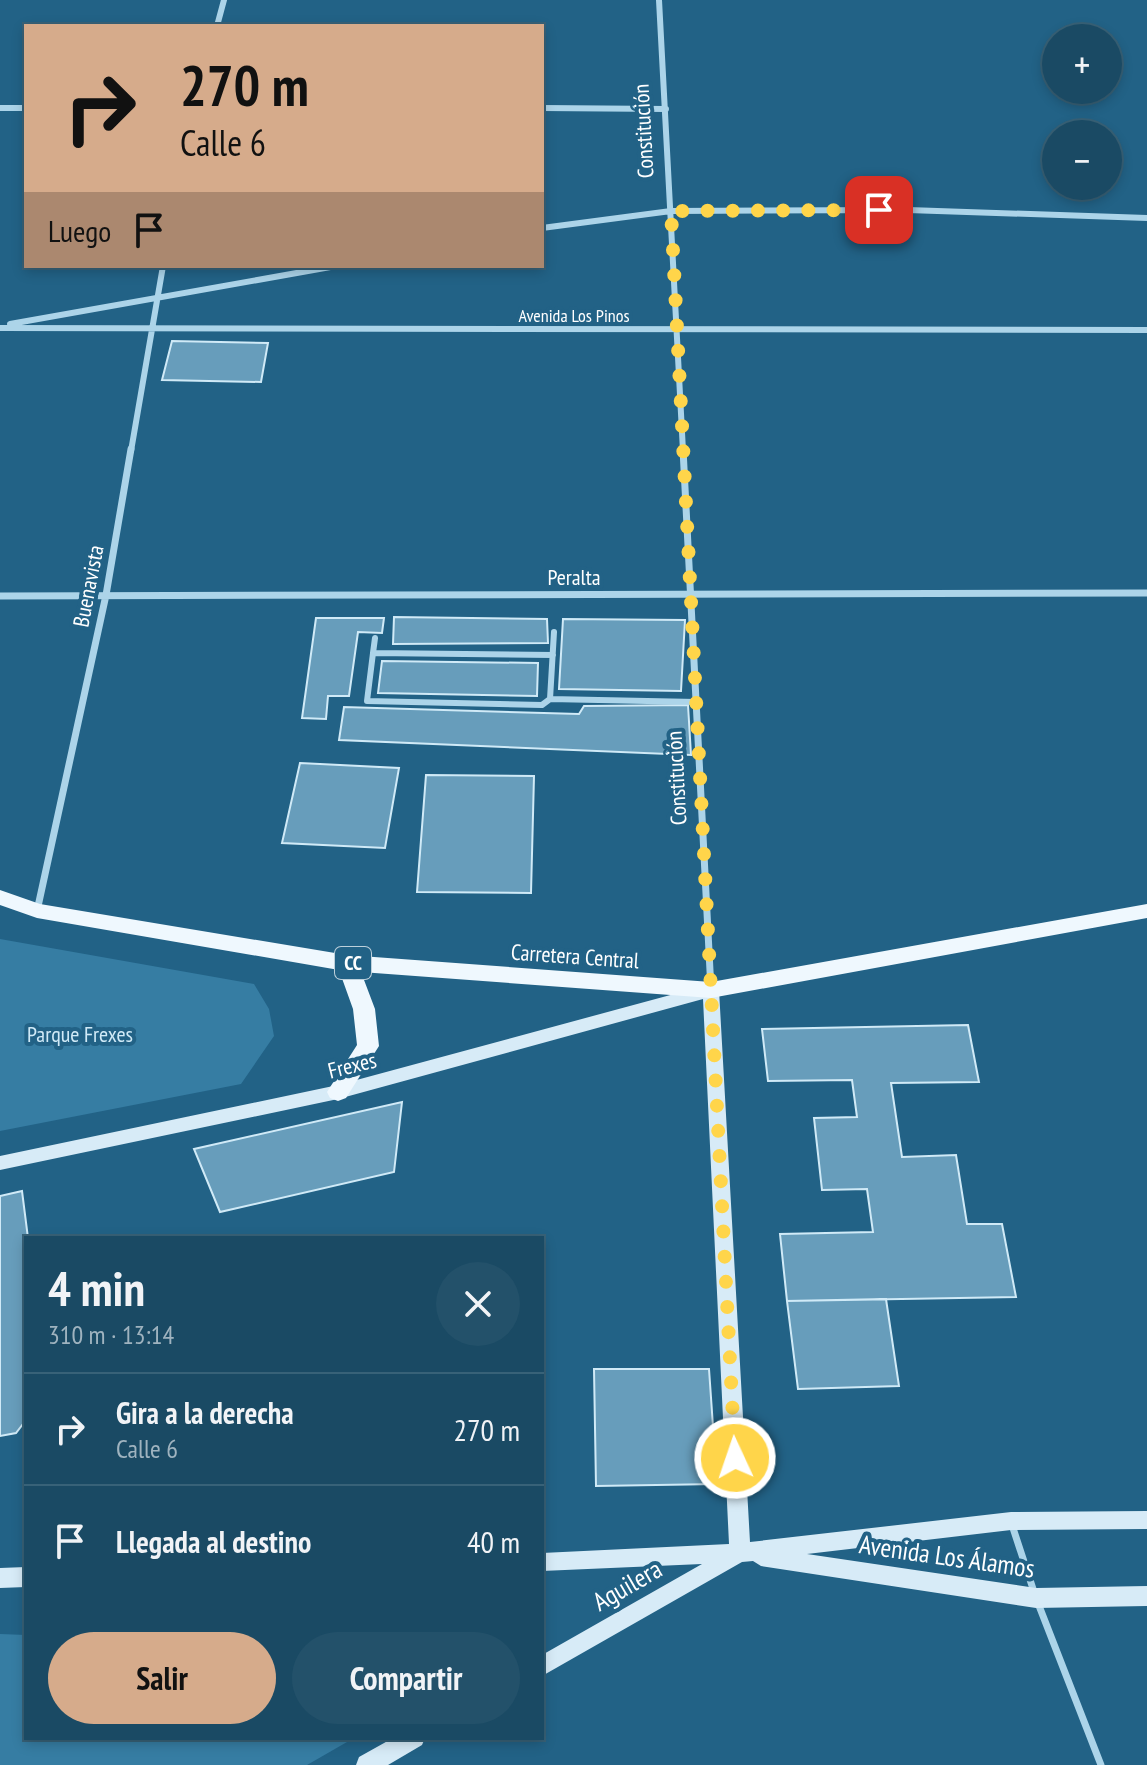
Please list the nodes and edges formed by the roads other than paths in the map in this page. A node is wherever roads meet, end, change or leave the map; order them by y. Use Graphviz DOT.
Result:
graph roads {
  1 [pos="224,0"];
  2 [pos="659,0"];
  3 [pos="218,24"];
  4 [pos="0,108"];
  5 [pos="24,108"];
  6 [pos="544,108"];
  7 [pos="666,109"];
  8 [pos="671,211"];
  9 [pos="1147,218"];
  10 [pos="544,228"];
  11 [pos="163,268"];
  12 [pos="325,268"];
  13 [pos="157,299"];
  14 [pos="0,327"];
  15 [pos="151,327"];
  16 [pos="677,330"];
  17 [pos="1147,330"];
  18 [pos="1147,593"];
  19 [pos="106,595"];
  20 [pos="691,595"];
  21 [pos="0,596"];
  22 [pos="554,632"];
  23 [pos="375,638"];
  24 [pos="373,653"];
  25 [pos="553,655"];
  26 [pos="550,699"];
  27 [pos="696,702"];
  28 [pos="0,897"];
  29 [pos="37,911"];
  30 [pos="1147,911"];
  31 [pos="347,963"];
  32 [pos="711,990"];
  33 [pos="338,1092"];
  34 [pos="0,1163"];
  35 [pos="1147,1520"];
  36 [pos="1011,1521"];
  37 [pos="740,1553"];
  38 [pos="544,1562"];
  39 [pos="24,1577"];
  40 [pos="0,1578"];
  41 [pos="1147,1596"];
  42 [pos="1036,1598"];
  43 [pos="544,1665"];
  44 [pos="411,1740"];
  45 [pos="367,1765"];
  46 [pos="1101,1765"];
  1 -- 3 [label="street"];
  2 -- 7 [label="street, Constitución"];
  4 -- 5 [label="street"];
  6 -- 7 [label="street"];
  7 -- 8 [label="street, Constitución"];
  8 -- 9 [label="street"];
  8 -- 10 [label="street"];
  8 -- 16 [label="street, Constitución"];
  11 -- 13 [label="street, Buenavista"];
  12 -- 13 [label="street"];
  13 -- 14 [label="street"];
  13 -- 15 [label="street, Buenavista"];
  14 -- 15 [label="street, Avenida Los Pinos"];
  15 -- 16 [label="street, Avenida Los Pinos"];
  15 -- 19 [label="street, Buenavista"];
  16 -- 17 [label="street, Avenida Los Pinos"];
  16 -- 20 [label="street, Constitución"];
  18 -- 20 [label="street, Peralta"];
  19 -- 20 [label="street, Peralta"];
  19 -- 21 [label="street, Peralta"];
  19 -- 29 [label="street, Buenavista"];
  20 -- 27 [label="street, Constitución"];
  22 -- 25 [label="lane"];
  23 -- 24 [label="lane"];
  24 -- 25 [label="lane"];
  24 -- 26 [label="lane"];
  25 -- 26 [label="lane"];
  26 -- 27 [label="lane"];
  27 -- 32 [label="street, Constitución"];
  28 -- 29 [label="main road, Carretera Central / CC"];
  29 -- 31 [label="main road, Carretera Central / CC"];
  30 -- 32 [label="main road, Carretera Central / CC"];
  31 -- 32 [label="main road, Carretera Central / CC"];
  31 -- 33 [label="main road"];
  32 -- 33 [label="main road, Frexes"];
  32 -- 37 [label="main road, Constitución"];
  33 -- 34 [label="main road, Frexes"];
  35 -- 36 [label="main road, Avenida Los Álamos"];
  36 -- 37 [label="main road, Avenida Los Álamos"];
  36 -- 42 [label="lane"];
  37 -- 38 [label="main road, Avenida Los Álamos"];
  37 -- 42 [label="main road, Avenida Los Álamos"];
  37 -- 43 [label="main road, Aguilera"];
  39 -- 40 [label="main road"];
  41 -- 42 [label="main road, Avenida Los Álamos"];
  42 -- 46 [label="lane"];
  44 -- 45 [label="main road"];
}
